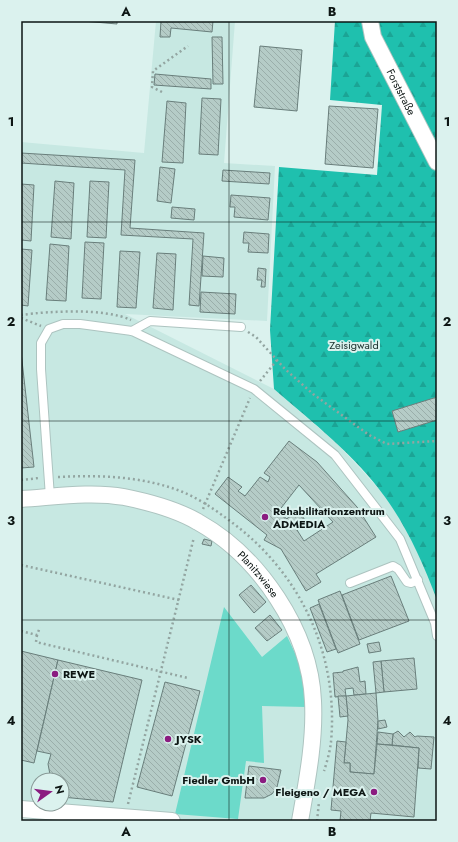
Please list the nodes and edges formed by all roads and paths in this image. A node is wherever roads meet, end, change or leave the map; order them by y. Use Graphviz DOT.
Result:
graph roads {
  1 [pos="370,21"];
  2 [pos="188,46"];
  3 [pos="162,92"];
  4 [pos="437,162"];
  5 [pos="21,318"];
  6 [pos="241,327"];
  7 [pos="49,329"];
  8 [pos="132,331"];
  9 [pos="277,360"];
  10 [pos="254,389"];
  11 [pos="437,441"];
  12 [pos="49,477"];
  13 [pos="21,480"];
  14 [pos="50,497"];
  15 [pos="21,499"];
  16 [pos="206,503"];
  17 [pos="198,522"];
  18 [pos="21,565"];
  19 [pos="418,580"];
  20 [pos="350,583"];
  21 [pos="179,600"];
  22 [pos="40,627"];
  23 [pos="21,631"];
  24 [pos="37,635"];
  25 [pos="437,636"];
  26 [pos="106,654"];
  27 [pos="105,659"];
  28 [pos="139,663"];
  29 [pos="138,668"];
  30 [pos="161,673"];
  31 [pos="188,678"];
  32 [pos="323,776"];
  33 [pos="320,798"];
  34 [pos="21,809"];
  35 [pos="125,816"];
  36 [pos="172,821"];
  37 [pos="300,821"];
  38 [pos="317,821"];
  1 -- 4 [label="street, Forststraße"];
  2 -- 3 [label="path"];
  5 -- 7 [label="path"];
  6 -- 8 [label="lane"];
  6 -- 9 [label="path"];
  7 -- 8 [label="lane"];
  7 -- 12 [label="lane"];
  8 -- 10 [label="lane"];
  9 -- 10 [label="path"];
  9 -- 11 [label="path"];
  10 -- 16 [label="path"];
  10 -- 19 [label="lane"];
  12 -- 13 [label="path"];
  12 -- 14 [label="lane"];
  12 -- 16 [label="path"];
  14 -- 15 [label="street, Planitzwiese"];
  14 -- 17 [label="street, Planitzwiese"];
  16 -- 17 [label="path"];
  16 -- 32 [label="path"];
  17 -- 21 [label="path"];
  17 -- 37 [label="street, Planitzwiese"];
  18 -- 21 [label="path"];
  19 -- 20 [label="lane"];
  19 -- 25 [label="lane"];
  21 -- 30 [label="path"];
  22 -- 24 [label="path"];
  23 -- 24 [label="path"];
  24 -- 27 [label="path"];
  26 -- 27 [label="path"];
  27 -- 29 [label="path"];
  28 -- 29 [label="path"];
  29 -- 30 [label="path"];
  30 -- 31 [label="path"];
  30 -- 35 [label="path"];
  33 -- 38 [label="path"];
  34 -- 35 [label="street"];
  35 -- 36 [label="street"];
}
